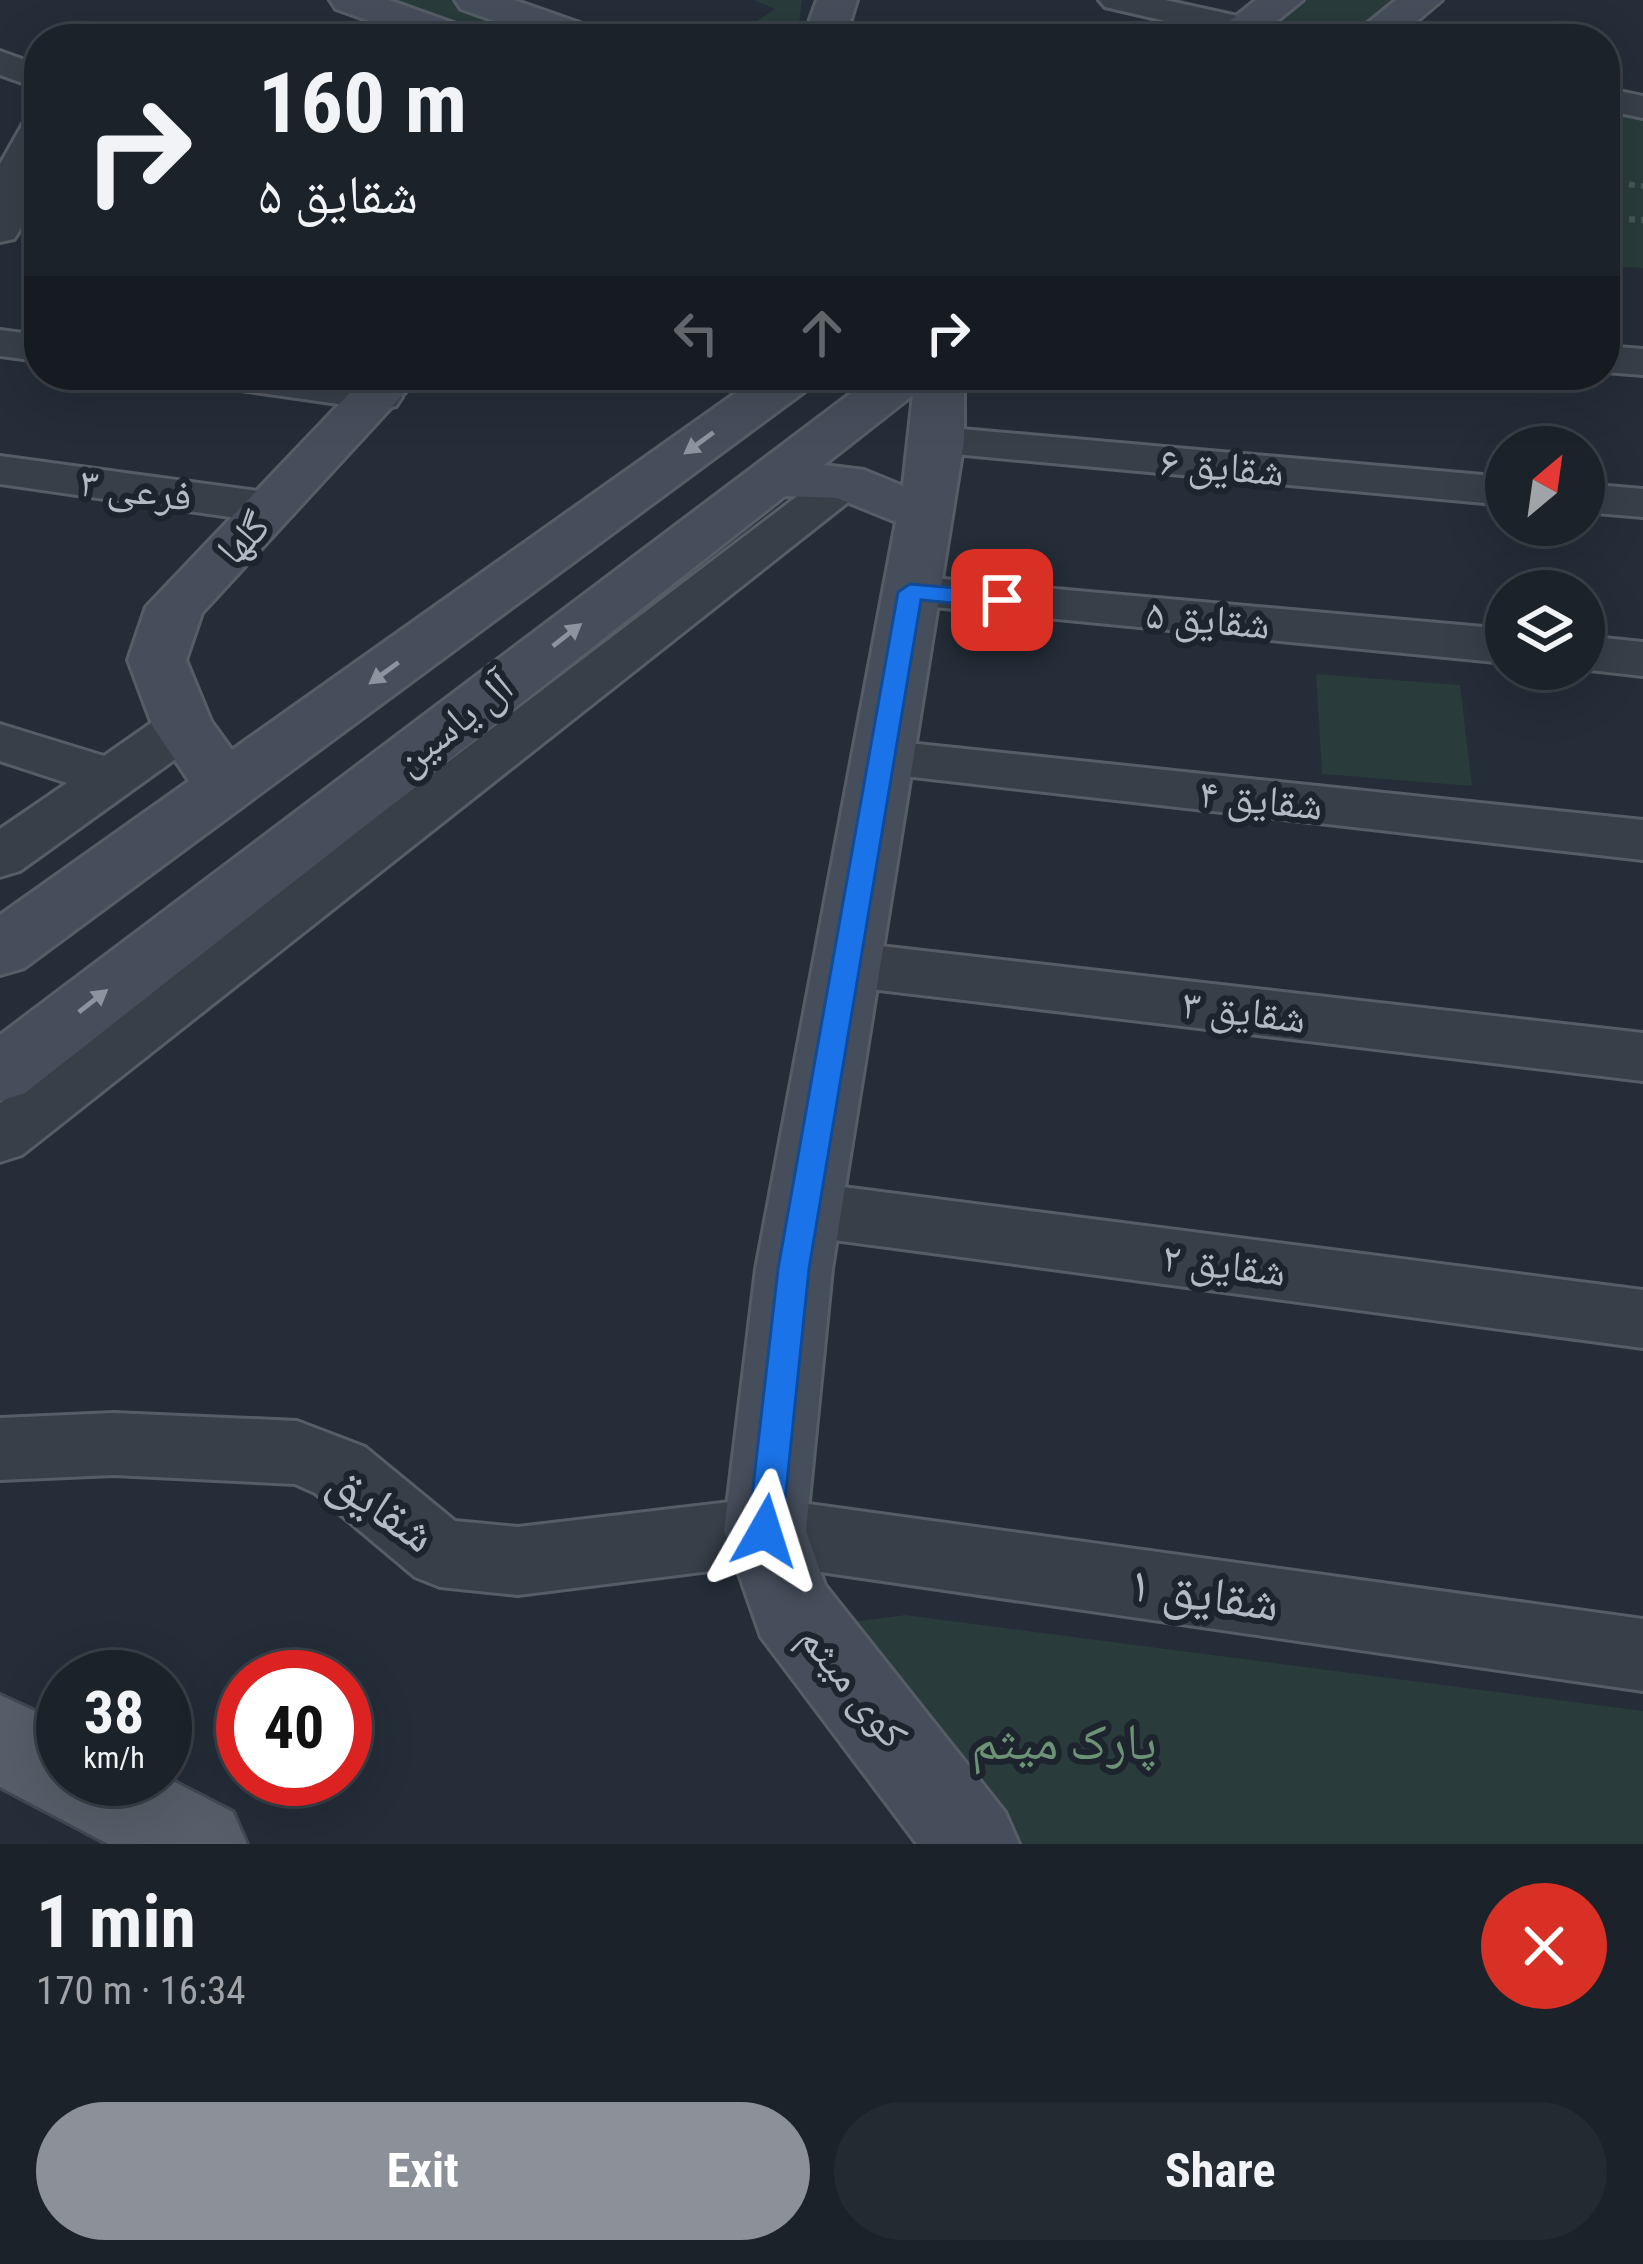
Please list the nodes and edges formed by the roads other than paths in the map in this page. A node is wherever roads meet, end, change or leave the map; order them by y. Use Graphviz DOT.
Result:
graph roads {
  1 [pos="350,0"];
  2 [pos="475,0"];
  3 [pos="1117,0"];
  4 [pos="1283,0"];
  5 [pos="1422,0"];
  6 [pos="416,24"];
  7 [pos="543,24"];
  8 [pos="1200,24"];
  9 [pos="1249,24"];
  10 [pos="1389,24"];
  11 [pos="19,170"];
  12 [pos="0,230"];
  13 [pos="384,390"];
  14 [pos="773,390"];
  15 [pos="887,390"];
  16 [pos="939,408"];
  17 [pos="0,470"];
  18 [pos="770,479"];
  19 [pos="845,482"];
  20 [pos="1485,488"];
  21 [pos="1605,500"];
  22 [pos="1643,503"];
  23 [pos="272,508"];
  24 [pos="925,514"];
  25 [pos="910,592"];
  26 [pos="1485,644"];
  27 [pos="1605,655"];
  28 [pos="1643,658"];
  29 [pos="183,727"];
  30 [pos="0,742"];
  31 [pos="879,758"];
  32 [pos="112,778"];
  33 [pos="225,786"];
  34 [pos="1643,840"];
  35 [pos="0,857"];
  36 [pos="0,950"];
  37 [pos="844,964"];
  38 [pos="1643,1057"];
  39 [pos="0,1073"];
  40 [pos="0,1137"];
  41 [pos="804,1209"];
  42 [pos="1643,1318"];
  43 [pos="0,1449"];
  44 [pos="765,1531"];
  45 [pos="1643,1655"];
  46 [pos="0,1739"];
  47 [pos="36,1758"];
  48 [pos="128,1806"];
  49 [pos="201,1844"];
  50 [pos="973,1844"];
  1 -- 6 [label="main road"];
  2 -- 7 [label="main road"];
  3 -- 8 [label="street"];
  4 -- 9 [label="main road"];
  5 -- 10 [label="main road"];
  11 -- 12 [label="street"];
  13 -- 23 [label="main road, گلها"];
  14 -- 33 [label="main road, آل یاسین, one-way"];
  15 -- 18 [label="main road, آل یاسین"];
  16 -- 20 [label="street, شقایق ۶"];
  16 -- 24 [label="main road, کوی میثم"];
  17 -- 23 [label="street, فرعی ۳"];
  18 -- 19 [label="main road"];
  39 -- 18 [label="main road, آل یاسین, one-way"];
  19 -- 24 [label="main road"];
  19 -- 40 [label="street"];
  21 -- 22 [label="street"];
  23 -- 29 [label="main road, گلها"];
  24 -- 25 [label="main road, کوی میثم"];
  25 -- 26 [label="street, شقایق ۵"];
  25 -- 31 [label="main road, کوی میثم"];
  27 -- 28 [label="street"];
  29 -- 32 [label="street"];
  29 -- 33 [label="main road, گلها"];
  30 -- 32 [label="street"];
  31 -- 34 [label="street, شقایق ۴"];
  31 -- 37 [label="main road, کوی میثم"];
  32 -- 35 [label="street"];
  33 -- 36 [label="main road, آل یاسین"];
  37 -- 38 [label="street, شقایق ۳"];
  37 -- 41 [label="main road, کوی میثم"];
  41 -- 42 [label="street, شقایق ۲"];
  41 -- 44 [label="main road, کوی میثم"];
  43 -- 44 [label="street, شقایق"];
  44 -- 45 [label="street, شقایق ۱"];
  44 -- 50 [label="main road, کوی میثم"];
  46 -- 47 [label="main road"];
  48 -- 49 [label="main road"];
}
